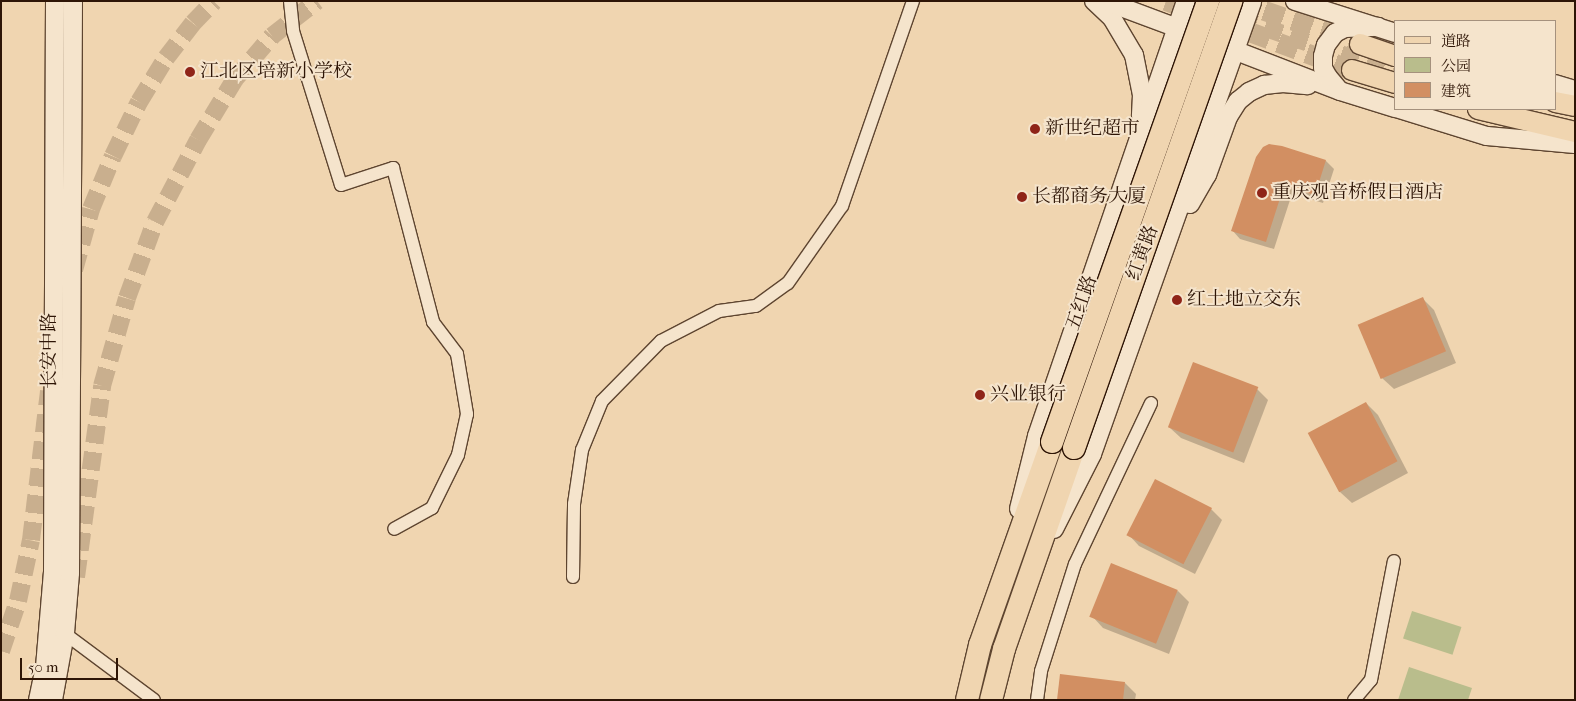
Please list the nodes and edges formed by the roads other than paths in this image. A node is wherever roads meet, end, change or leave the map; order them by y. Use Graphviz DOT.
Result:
graph roads {
  1 [pos="55,1"];
  2 [pos="73,1"];
  3 [pos="290,1"];
  4 [pos="913,1"];
  5 [pos="1094,1"];
  6 [pos="1105,1"];
  7 [pos="1186,1"];
  8 [pos="1208,1"];
  9 [pos="1231,1"];
  10 [pos="1252,1"];
  11 [pos="1295,1"];
  12 [pos="1339,1"];
  13 [pos="1177,27"];
  14 [pos="1378,28"];
  15 [pos="1394,33"];
  16 [pos="1360,44"];
  17 [pos="1235,51"];
  18 [pos="1394,56"];
  19 [pos="1352,70"];
  20 [pos="1394,83"];
  21 [pos="1556,84"];
  22 [pos="1575,90"];
  23 [pos="1340,91"];
  24 [pos="1556,102"];
  25 [pos="1575,106"];
  26 [pos="1394,108"];
  27 [pos="1401,110"];
  28 [pos="1482,110"];
  29 [pos="1575,132"];
  30 [pos="1141,133"];
  31 [pos="1575,144"];
  32 [pos="1200,154"];
  33 [pos="1169,238"];
  34 [pos="1151,402"];
  35 [pos="1052,442"];
  36 [pos="394,529"];
  37 [pos="1394,561"];
  38 [pos="573,577"];
  39 [pos="1001,584"];
  40 [pos="1024,590"];
  41 [pos="50,623"];
  42 [pos="65,633"];
  43 [pos="38,700"];
  44 [pos="53,700"];
  45 [pos="154,700"];
  46 [pos="967,700"];
  47 [pos="991,700"];
  48 [pos="1037,700"];
  49 [pos="1354,700"];
  1 -- 41 [label="main road, 长安中路"];
  2 -- 42 [label="main road, 长安中路"];
  3 -- 36 [label="street"];
  4 -- 38 [label="street"];
  5 -- 30 [label="main road"];
  6 -- 13 [label="main road"];
  7 -- 13 [label="main road, 五红路"];
  8 -- 35 [label="highway, 红黄路, bridge"];
  9 -- 40 [label="highway, 红黄路, bridge"];
  10 -- 17 [label="main road"];
  11 -- 14 [label="main road"];
  12 -- 14 [label="main road"];
  13 -- 17 [label="main road"];
  13 -- 30 [label="main road, 五红路"];
  14 -- 15 [label="main road"];
  14 -- 23 [label="main road"];
  16 -- 18 [label="main road"];
  17 -- 23 [label="main road"];
  17 -- 32 [label="main road"];
  19 -- 20 [label="main road"];
  21 -- 22 [label="main road"];
  23 -- 26 [label="main road"];
  23 -- 33 [label="main road"];
  24 -- 25 [label="main road"];
  27 -- 31 [label="main road"];
  28 -- 29 [label="main road"];
  30 -- 32 [label="main road"];
  30 -- 39 [label="main road, 五红路"];
  32 -- 33 [label="main road"];
  33 -- 40 [label="main road"];
  34 -- 48 [label="street"];
  35 -- 39 [label="highway, 五红路"];
  37 -- 49 [label="street"];
  39 -- 46 [label="highway, 五红路"];
  40 -- 47 [label="highway"];
  41 -- 42 [label="street"];
  41 -- 43 [label="main road, 长安中路"];
  42 -- 44 [label="main road, 长安中路"];
  42 -- 45 [label="street"];
}
